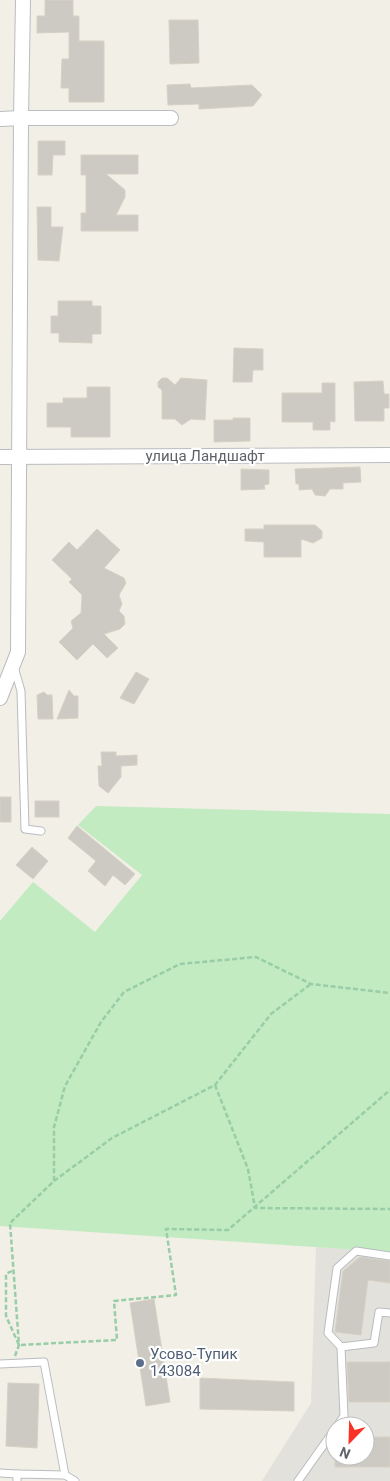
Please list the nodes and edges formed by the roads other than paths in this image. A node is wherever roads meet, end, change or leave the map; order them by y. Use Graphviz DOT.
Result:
graph roads {
  1 [pos="23,0"];
  2 [pos="22,118"];
  3 [pos="171,118"];
  4 [pos="0,119"];
  5 [pos="390,455"];
  6 [pos="0,456"];
  7 [pos="20,457"];
  8 [pos="14,665"];
  9 [pos="0,698"];
  10 [pos="41,831"];
  11 [pos="390,1256"];
  12 [pos="390,1313"];
  13 [pos="340,1347"];
  14 [pos="0,1364"];
  15 [pos="344,1416"];
  16 [pos="325,1443"];
  17 [pos="0,1473"];
  18 [pos="65,1475"];
  19 [pos="17,1477"];
  20 [pos="75,1481"];
  21 [pos="298,1481"];
  1 -- 2 [label="street"];
  2 -- 3 [label="street"];
  2 -- 4 [label="street"];
  2 -- 7 [label="street"];
  5 -- 7 [label="street, улица Ландшафт"];
  6 -- 7 [label="street, улица Ландшафт"];
  7 -- 8 [label="street"];
  8 -- 9 [label="street"];
  8 -- 10 [label="lane"];
  11 -- 13 [label="lane"];
  12 -- 13 [label="lane"];
  13 -- 15 [label="lane"];
  14 -- 18 [label="lane"];
  16 -- 21 [label="lane"];
  17 -- 19 [label="lane"];
  18 -- 19 [label="lane"];
  18 -- 20 [label="lane"];
}
